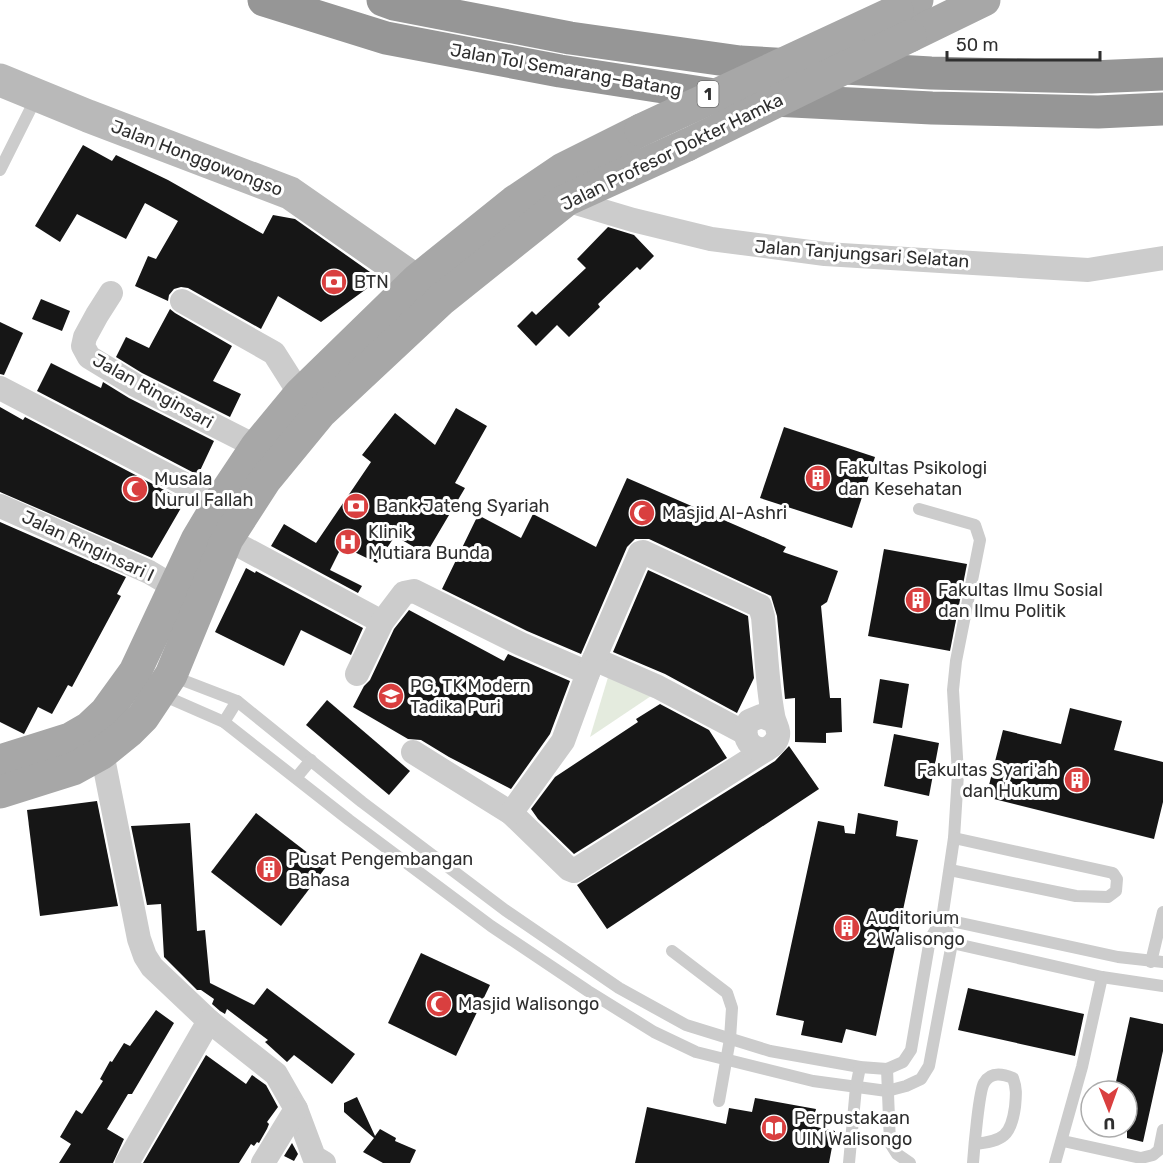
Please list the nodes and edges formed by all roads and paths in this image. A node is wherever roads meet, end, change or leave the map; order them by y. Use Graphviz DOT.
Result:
graph roads {
  1 [pos="264,0"];
  2 [pos="383,0"];
  3 [pos="984,0"];
  4 [pos="908,16"];
  5 [pos="1163,74"];
  6 [pos="0,80"];
  7 [pos="37,95"];
  8 [pos="1163,109"];
  9 [pos="0,170"];
  10 [pos="566,200"];
  11 [pos="1163,258"];
  12 [pos="430,289"];
  13 [pos="111,293"];
  14 [pos="182,301"];
  15 [pos="0,388"];
  16 [pos="300,394"];
  17 [pos="269,453"];
  18 [pos="0,506"];
  19 [pos="919,508"];
  20 [pos="229,519"];
  21 [pos="176,588"];
  22 [pos="382,622"];
  23 [pos="591,666"];
  24 [pos="134,672"];
  25 [pos="357,674"];
  26 [pos="164,685"];
  27 [pos="237,701"];
  28 [pos="774,721"];
  29 [pos="225,722"];
  30 [pos="745,734"];
  31 [pos="767,749"];
  32 [pos="413,752"];
  33 [pos="102,753"];
  34 [pos="311,760"];
  35 [pos="0,761"];
  36 [pos="296,778"];
  37 [pos="0,792"];
  38 [pos="362,802"];
  39 [pos="511,813"];
  40 [pos="349,820"];
  41 [pos="954,838"];
  42 [pos="950,870"];
  43 [pos="505,910"];
  44 [pos="1163,912"];
  45 [pos="942,919"];
  46 [pos="491,926"];
  47 [pos="952,943"];
  48 [pos="672,951"];
  49 [pos="1157,962"];
  50 [pos="1102,977"];
  51 [pos="1163,986"];
  52 [pos="209,1021"];
  53 [pos="686,1025"];
  54 [pos="730,1040"];
  55 [pos="677,1044"];
  56 [pos="725,1059"];
  57 [pos="860,1067"];
  58 [pos="887,1069"];
  59 [pos="856,1087"];
  60 [pos="887,1090"];
  61 [pos="719,1101"];
  62 [pos="296,1109"];
  63 [pos="1163,1130"];
  64 [pos="1063,1141"];
  65 [pos="975,1144"];
  66 [pos="316,1161"];
  67 [pos="127,1163"];
  68 [pos="263,1163"];
  69 [pos="849,1163"];
  70 [pos="910,1163"];
  71 [pos="973,1163"];
  72 [pos="1055,1163"];
  1 -- 8 [label="highway, Jalan Tol Semarang–Batang / 1"];
  2 -- 5 [label="highway, Jalan Tol Semarang–Batang / 1"];
  3 -- 4 [label="main road, Jalan Profesor Dokter Hamka"];
  4 -- 10 [label="main road, Jalan Profesor Dokter Hamka, bridge"];
  4 -- 12 [label="main road, Jalan Profesor Dokter Hamka, bridge"];
  6 -- 7 [label="street, Jalan Honggowongso"];
  7 -- 9 [label="lane"];
  7 -- 12 [label="street, Jalan Honggowongso"];
  10 -- 11 [label="street, Jalan Tanjungsari Selatan"];
  10 -- 12 [label="main road, Jalan Profesor Dokter Hamka"];
  12 -- 16 [label="main road, Jalan Profesor Dokter Hamka"];
  12 -- 17 [label="main road, Jalan Profesor Dokter Hamka"];
  13 -- 17 [label="street, Jalan Ringinsari"];
  14 -- 16 [label="street"];
  15 -- 20 [label="street"];
  16 -- 17 [label="main road, Jalan Profesor Dokter Hamka"];
  17 -- 20 [label="main road, Jalan Profesor Dokter Hamka"];
  18 -- 21 [label="street, Jalan Ringinsari I"];
  19 -- 41 [label="lane"];
  20 -- 21 [label="main road, Jalan Profesor Dokter Hamka"];
  20 -- 22 [label="street"];
  20 -- 26 [label="main road, Jalan Profesor Dokter Hamka"];
  21 -- 24 [label="main road, Jalan Profesor Dokter Hamka"];
  22 -- 23 [label="street"];
  22 -- 25 [label="street"];
  23 -- 28 [label="street"];
  23 -- 30 [label="street"];
  23 -- 39 [label="street"];
  24 -- 26 [label="main road"];
  24 -- 35 [label="main road, Jalan Profesor Dokter Hamka"];
  26 -- 27 [label="lane"];
  26 -- 29 [label="lane"];
  26 -- 33 [label="main road, Jalan Profesor Dokter Hamka"];
  27 -- 29 [label="lane"];
  27 -- 34 [label="lane"];
  28 -- 30 [label="street"];
  28 -- 31 [label="street"];
  29 -- 36 [label="lane"];
  30 -- 31 [label="street"];
  31 -- 39 [label="street"];
  32 -- 39 [label="street"];
  33 -- 37 [label="main road, Jalan Profesor Dokter Hamka"];
  33 -- 52 [label="street"];
  34 -- 36 [label="lane"];
  34 -- 38 [label="lane"];
  36 -- 40 [label="lane"];
  38 -- 40 [label="lane"];
  38 -- 43 [label="lane"];
  40 -- 46 [label="lane"];
  41 -- 42 [label="lane"];
  41 -- 42 [label="lane"];
  42 -- 45 [label="lane"];
  43 -- 46 [label="lane"];
  43 -- 53 [label="lane"];
  44 -- 49 [label="lane"];
  45 -- 47 [label="lane"];
  45 -- 49 [label="lane"];
  45 -- 58 [label="lane"];
  46 -- 55 [label="lane"];
  47 -- 50 [label="lane"];
  47 -- 60 [label="lane"];
  48 -- 54 [label="lane"];
  50 -- 51 [label="lane"];
  50 -- 64 [label="lane"];
  52 -- 62 [label="street"];
  52 -- 67 [label="street"];
  53 -- 54 [label="lane"];
  53 -- 55 [label="lane"];
  54 -- 56 [label="lane"];
  54 -- 57 [label="lane"];
  55 -- 56 [label="lane"];
  56 -- 59 [label="lane"];
  56 -- 61 [label="lane"];
  57 -- 58 [label="lane"];
  57 -- 59 [label="lane"];
  58 -- 60 [label="lane"];
  59 -- 60 [label="lane"];
  59 -- 69 [label="lane"];
  60 -- 70 [label="lane"];
  62 -- 66 [label="street"];
  62 -- 68 [label="street"];
  63 -- 64 [label="lane"];
  64 -- 72 [label="lane"];
  65 -- 65 [label="lane"];
  65 -- 71 [label="lane"];
}
